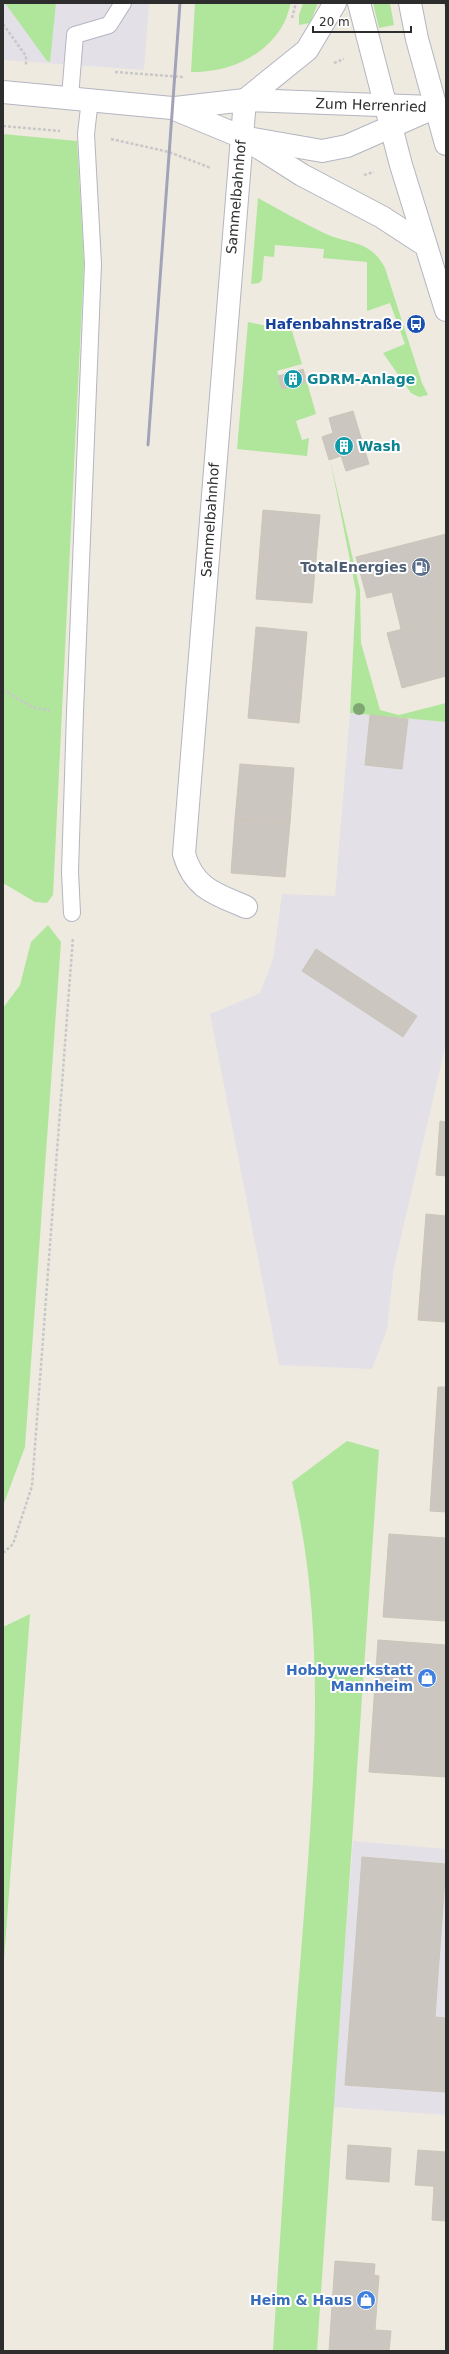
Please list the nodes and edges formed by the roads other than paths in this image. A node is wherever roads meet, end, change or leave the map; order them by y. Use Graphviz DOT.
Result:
graph roads {
  1 [pos="123,3"];
  2 [pos="335,3"];
  3 [pos="359,3"];
  4 [pos="410,3"];
  5 [pos="3,92"];
  6 [pos="80,98"];
  7 [pos="245,100"];
  8 [pos="385,106"];
  9 [pos="174,108"];
  10 [pos="436,108"];
  11 [pos="391,128"];
  12 [pos="242,137"];
  13 [pos="446,144"];
  14 [pos="425,245"];
  15 [pos="446,310"];
  16 [pos="246,906"];
  17 [pos="72,913"];
  1 -- 6 [label="lane"];
  2 -- 7 [label="street"];
  3 -- 8 [label="street"];
  4 -- 10 [label="street"];
  5 -- 6 [label="street, Zum Herrenried"];
  6 -- 9 [label="street, Zum Herrenried"];
  6 -- 17 [label="lane"];
  7 -- 8 [label="street, Zum Herrenried"];
  7 -- 9 [label="street, Zum Herrenried"];
  7 -- 12 [label="street, Sammelbahnhof"];
  8 -- 10 [label="street, Zum Herrenried"];
  8 -- 11 [label="street"];
  9 -- 12 [label="street, Zum Herrenried"];
  10 -- 11 [label="street, Zum Herrenried"];
  10 -- 13 [label="street"];
  11 -- 12 [label="street, Zum Herrenried"];
  11 -- 14 [label="street"];
  12 -- 14 [label="street"];
  12 -- 16 [label="street, Sammelbahnhof"];
  14 -- 15 [label="street"];
}
